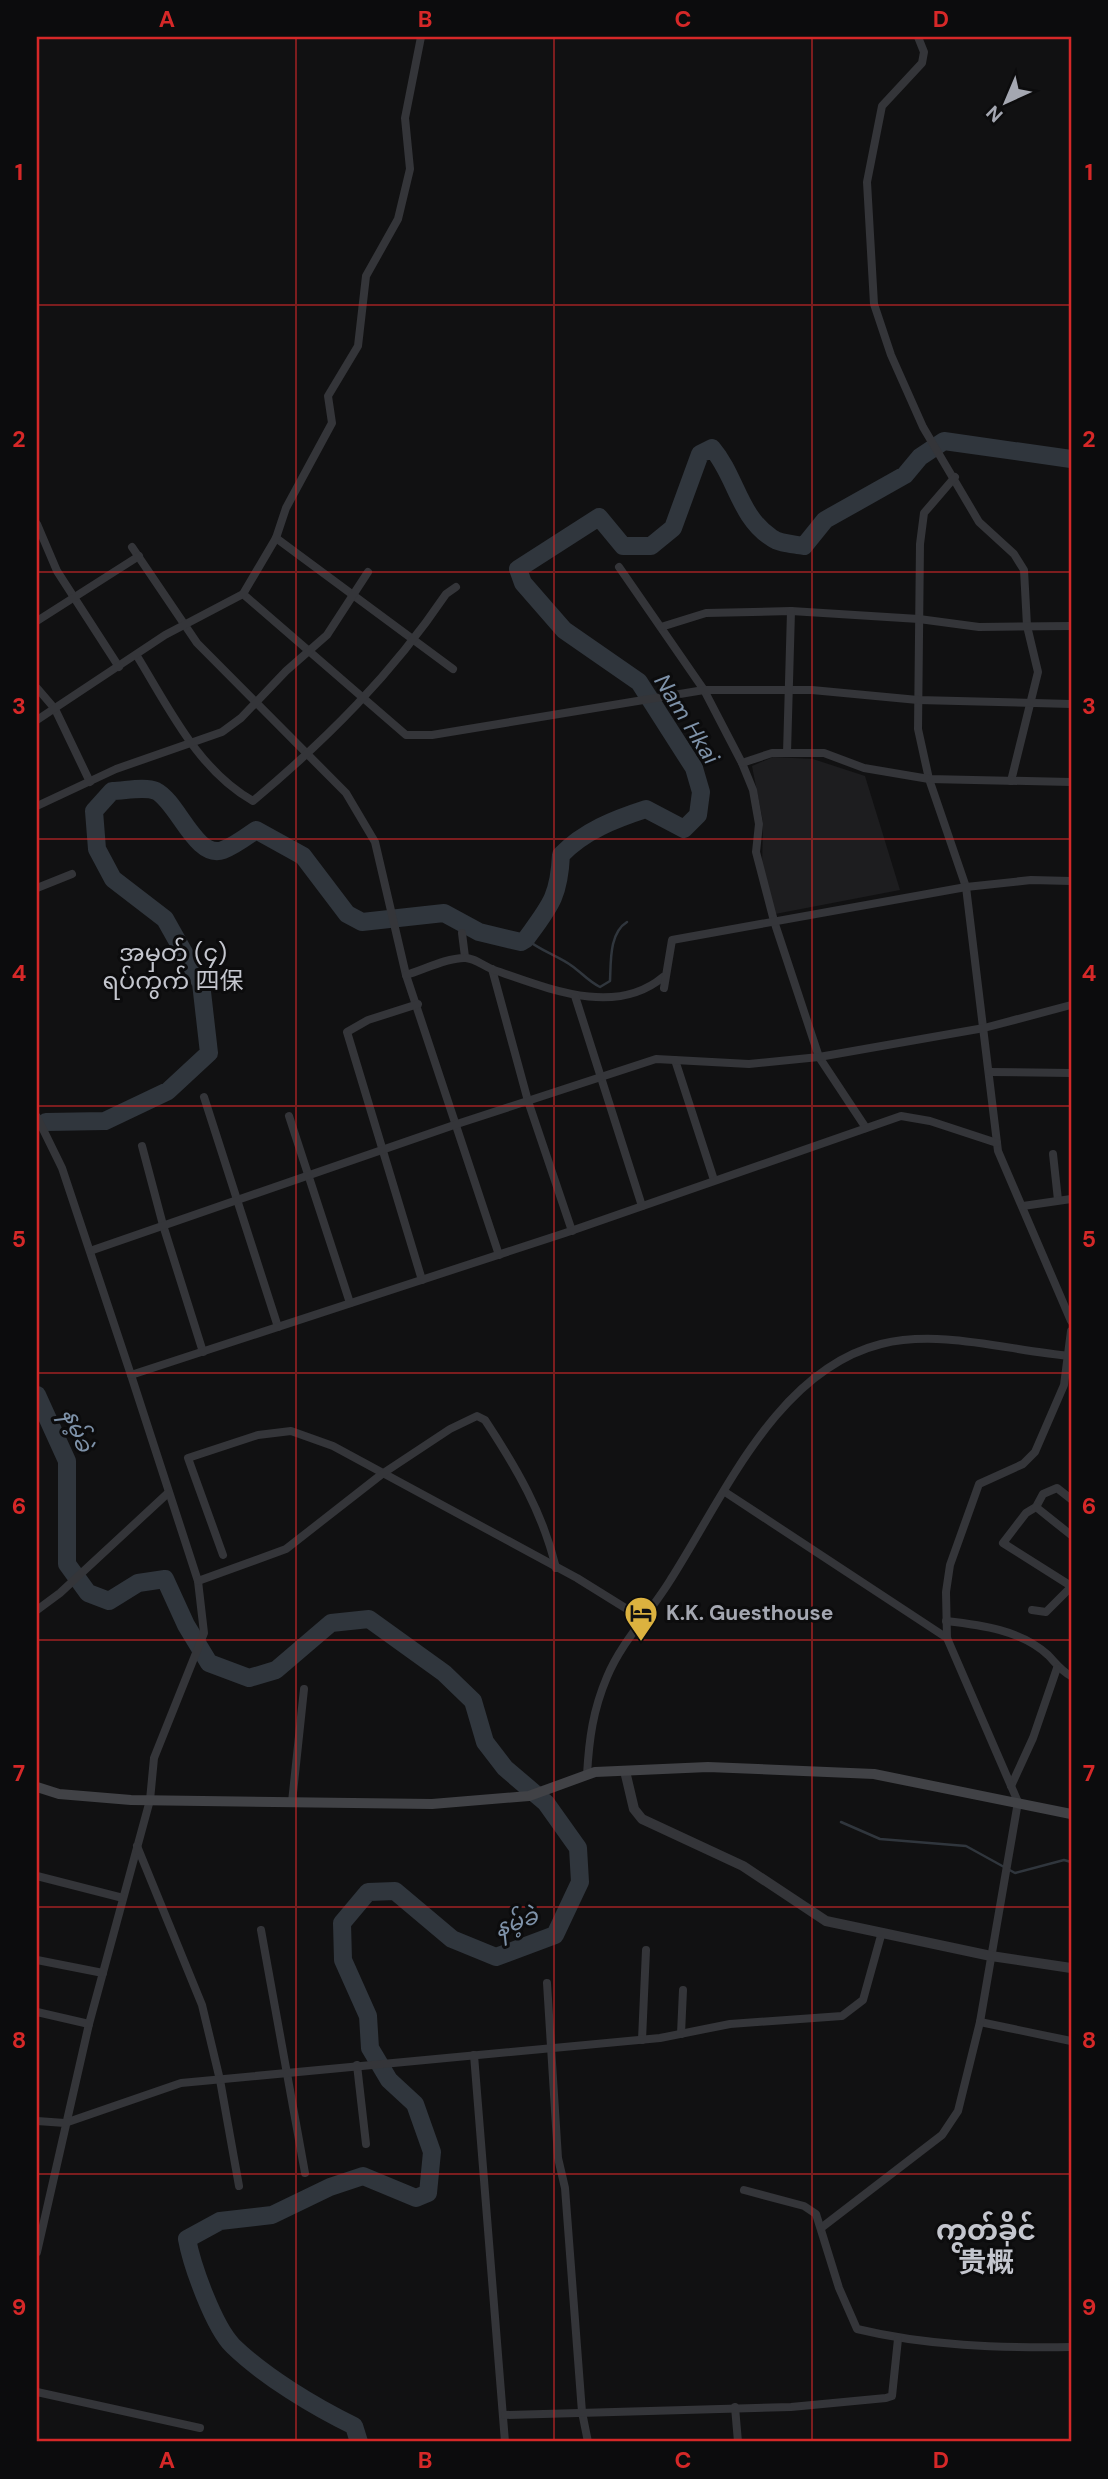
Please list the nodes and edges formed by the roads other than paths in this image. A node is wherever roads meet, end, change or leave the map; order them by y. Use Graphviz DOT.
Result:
graph roads {
  1 [pos="421,37"];
  2 [pos="918,37"];
  3 [pos="955,477"];
  4 [pos="37,524"];
  5 [pos="276,538"];
  6 [pos="131,547"];
  7 [pos="139,556"];
  8 [pos="619,567"];
  9 [pos="368,572"];
  10 [pos="456,587"];
  11 [pos="354,593"];
  12 [pos="243,594"];
  13 [pos="74,597"];
  14 [pos="791,611"];
  15 [pos="919,619"];
  16 [pos="37,621"];
  17 [pos="183,625"];
  18 [pos="1027,626"];
  19 [pos="1071,626"];
  20 [pos="660,627"];
  21 [pos="415,640"];
  22 [pos="308,652"];
  23 [pos="137,656"];
  24 [pos="120,667"];
  25 [pos="453,669"];
  26 [pos="37,688"];
  27 [pos="704,690"];
  28 [pos="788,690"];
  29 [pos="918,699"];
  30 [pos="363,700"];
  31 [pos="257,703"];
  32 [pos="1030,703"];
  33 [pos="1071,704"];
  34 [pos="55,709"];
  35 [pos="37,720"];
  36 [pos="190,744"];
  37 [pos="787,753"];
  38 [pos="309,754"];
  39 [pos="742,763"];
  40 [pos="929,779"];
  41 [pos="1011,781"];
  42 [pos="90,782"];
  43 [pos="1071,782"];
  44 [pos="37,806"];
  45 [pos="72,874"];
  46 [pos="1071,881"];
  47 [pos="966,887"];
  48 [pos="37,888"];
  49 [pos="774,921"];
  50 [pos="462,933"];
  51 [pos="465,957"];
  52 [pos="492,969"];
  53 [pos="407,975"];
  54 [pos="663,977"];
  55 [pos="664,988"];
  56 [pos="575,996"];
  57 [pos="418,1004"];
  58 [pos="1071,1005"];
  59 [pos="984,1028"];
  60 [pos="819,1057"];
  61 [pos="675,1060"];
  62 [pos="989,1072"];
  63 [pos="1071,1073"];
  64 [pos="603,1077"];
  65 [pos="204,1097"];
  66 [pos="528,1101"];
  67 [pos="37,1116"];
  68 [pos="289,1116"];
  69 [pos="457,1124"];
  70 [pos="866,1128"];
  71 [pos="998,1143"];
  72 [pos="142,1146"];
  73 [pos="383,1149"];
  74 [pos="1053,1154"];
  75 [pos="309,1175"];
  76 [pos="714,1180"];
  77 [pos="238,1199"];
  78 [pos="1071,1199"];
  79 [pos="1058,1200"];
  80 [pos="642,1206"];
  81 [pos="1023,1206"];
  82 [pos="163,1226"];
  83 [pos="572,1231"];
  84 [pos="90,1251"];
  85 [pos="499,1255"];
  86 [pos="422,1280"];
  87 [pos="351,1303"];
  88 [pos="1071,1321"];
  89 [pos="278,1327"];
  90 [pos="1071,1331"];
  91 [pos="203,1352"];
  92 [pos="1070,1356"];
  93 [pos="131,1375"];
  94 [pos="382,1474"];
  95 [pos="725,1492"];
  96 [pos="168,1493"];
  97 [pos="1071,1499"];
  98 [pos="1037,1507"];
  99 [pos="1071,1535"];
  100 [pos="223,1555"];
  101 [pos="556,1568"];
  102 [pos="198,1581"];
  103 [pos="1071,1586"];
  104 [pos="37,1610"];
  105 [pos="1032,1610"];
  106 [pos="643,1619"];
  107 [pos="946,1621"];
  108 [pos="947,1638"];
  109 [pos="1057,1668"];
  110 [pos="1071,1676"];
  111 [pos="304,1689"];
  112 [pos="625,1770"];
  113 [pos="587,1775"];
  114 [pos="1011,1786"];
  115 [pos="37,1787"];
  116 [pos="150,1800"];
  117 [pos="292,1802"];
  118 [pos="1018,1802"];
  119 [pos="1071,1814"];
  120 [pos="137,1846"];
  121 [pos="37,1876"];
  122 [pos="123,1898"];
  123 [pos="261,1930"];
  124 [pos="882,1932"];
  125 [pos="646,1950"];
  126 [pos="991,1956"];
  127 [pos="37,1959"];
  128 [pos="1071,1968"];
  129 [pos="103,1973"];
  130 [pos="547,1983"];
  131 [pos="683,1990"];
  132 [pos="37,2012"];
  133 [pos="979,2022"];
  134 [pos="89,2024"];
  135 [pos="681,2034"];
  136 [pos="642,2040"];
  137 [pos="1071,2041"];
  138 [pos="552,2048"];
  139 [pos="474,2055"];
  140 [pos="357,2065"];
  141 [pos="288,2072"];
  142 [pos="220,2080"];
  143 [pos="37,2121"];
  144 [pos="65,2123"];
  145 [pos="366,2144"];
  146 [pos="304,2173"];
  147 [pos="239,2186"];
  148 [pos="744,2190"];
  149 [pos="40,2220"];
  150 [pos="821,2228"];
  151 [pos="37,2252"];
  152 [pos="898,2339"];
  153 [pos="1071,2347"];
  154 [pos="37,2392"];
  155 [pos="735,2407"];
  156 [pos="582,2412"];
  157 [pos="505,2415"];
  158 [pos="200,2428"];
  159 [pos="505,2442"];
  160 [pos="588,2442"];
  161 [pos="738,2442"];
  1 -- 5 [label="street"];
  2 -- 3 [label="street"];
  3 -- 15 [label="street"];
  3 -- 18 [label="street"];
  4 -- 13 [label="street"];
  5 -- 11 [label="street"];
  5 -- 12 [label="street"];
  6 -- 7 [label="street"];
  7 -- 13 [label="street"];
  7 -- 17 [label="street"];
  8 -- 20 [label="street"];
  9 -- 11 [label="street"];
  10 -- 21 [label="street"];
  11 -- 21 [label="street"];
  11 -- 22 [label="street"];
  12 -- 17 [label="street"];
  12 -- 22 [label="street"];
  13 -- 16 [label="street"];
  13 -- 24 [label="street"];
  14 -- 15 [label="street"];
  14 -- 20 [label="street"];
  14 -- 28 [label="street"];
  15 -- 18 [label="street"];
  15 -- 29 [label="street"];
  17 -- 23 [label="street"];
  17 -- 31 [label="street"];
  18 -- 19 [label="street"];
  18 -- 32 [label="street"];
  20 -- 27 [label="street"];
  21 -- 25 [label="street"];
  21 -- 30 [label="street"];
  22 -- 30 [label="street"];
  22 -- 31 [label="street"];
  23 -- 24 [label="street"];
  23 -- 36 [label="street"];
  24 -- 34 [label="street"];
  26 -- 34 [label="street"];
  27 -- 28 [label="street"];
  27 -- 30 [label="street"];
  27 -- 39 [label="street"];
  28 -- 29 [label="street"];
  28 -- 37 [label="street"];
  29 -- 32 [label="street"];
  29 -- 40 [label="street"];
  30 -- 38 [label="street"];
  31 -- 36 [label="street"];
  31 -- 38 [label="street"];
  32 -- 33 [label="street"];
  32 -- 41 [label="street"];
  34 -- 35 [label="street"];
  34 -- 42 [label="street"];
  36 -- 38 [label="street"];
  36 -- 42 [label="street"];
  37 -- 39 [label="street"];
  37 -- 40 [label="street"];
  38 -- 53 [label="street"];
  39 -- 49 [label="street"];
  40 -- 41 [label="street"];
  40 -- 47 [label="street"];
  41 -- 43 [label="street"];
  42 -- 44 [label="street"];
  45 -- 48 [label="street"];
  46 -- 47 [label="street"];
  47 -- 49 [label="street"];
  47 -- 59 [label="street"];
  49 -- 54 [label="street"];
  49 -- 60 [label="street"];
  50 -- 51 [label="street"];
  51 -- 52 [label="street"];
  51 -- 53 [label="street"];
  52 -- 56 [label="street"];
  52 -- 66 [label="street"];
  53 -- 57 [label="street"];
  54 -- 55 [label="street"];
  54 -- 56 [label="street"];
  56 -- 64 [label="street"];
  57 -- 69 [label="street"];
  57 -- 73 [label="street"];
  58 -- 59 [label="street"];
  59 -- 60 [label="street"];
  59 -- 62 [label="street"];
  60 -- 61 [label="street"];
  60 -- 70 [label="street"];
  61 -- 64 [label="street"];
  61 -- 76 [label="street"];
  62 -- 63 [label="street"];
  62 -- 71 [label="street"];
  64 -- 66 [label="street"];
  64 -- 80 [label="street"];
  65 -- 77 [label="street"];
  66 -- 69 [label="street"];
  66 -- 83 [label="street"];
  67 -- 84 [label="street"];
  68 -- 75 [label="street"];
  69 -- 73 [label="street"];
  69 -- 85 [label="street"];
  70 -- 71 [label="street"];
  70 -- 76 [label="street"];
  71 -- 81 [label="street"];
  72 -- 82 [label="street"];
  73 -- 75 [label="street"];
  73 -- 86 [label="street"];
  74 -- 79 [label="street"];
  75 -- 77 [label="street"];
  75 -- 87 [label="street"];
  76 -- 80 [label="street"];
  77 -- 82 [label="street"];
  77 -- 89 [label="street"];
  78 -- 79 [label="street"];
  79 -- 81 [label="street"];
  80 -- 83 [label="street"];
  81 -- 88 [label="street"];
  82 -- 84 [label="street"];
  82 -- 91 [label="street"];
  83 -- 85 [label="street"];
  84 -- 93 [label="street"];
  85 -- 86 [label="street"];
  86 -- 87 [label="street"];
  87 -- 89 [label="street"];
  89 -- 91 [label="street"];
  90 -- 92 [label="street"];
  91 -- 93 [label="street"];
  92 -- 95 [label="street"];
  92 -- 107 [label="street"];
  93 -- 96 [label="street"];
  94 -- 100 [label="street"];
  94 -- 101 [label="street"];
  94 -- 101 [label="street"];
  94 -- 102 [label="street"];
  95 -- 106 [label="street"];
  95 -- 108 [label="street"];
  96 -- 102 [label="street"];
  96 -- 104 [label="street"];
  97 -- 98 [label="street"];
  98 -- 99 [label="street"];
  98 -- 103 [label="street"];
  101 -- 106 [label="street"];
  102 -- 116 [label="street"];
  103 -- 105 [label="street"];
  106 -- 113 [label="street"];
  107 -- 108 [label="street"];
  107 -- 109 [label="street"];
  108 -- 114 [label="street"];
  109 -- 110 [label="street"];
  109 -- 114 [label="street"];
  111 -- 117 [label="street"];
  112 -- 113 [label="main road"];
  112 -- 118 [label="main road"];
  112 -- 124 [label="street"];
  113 -- 117 [label="main road"];
  114 -- 118 [label="street"];
  115 -- 116 [label="main road"];
  116 -- 117 [label="main road"];
  116 -- 120 [label="street"];
  118 -- 119 [label="main road"];
  118 -- 126 [label="street"];
  120 -- 122 [label="street"];
  120 -- 142 [label="street"];
  121 -- 122 [label="street"];
  122 -- 129 [label="street"];
  123 -- 141 [label="street"];
  124 -- 126 [label="street"];
  124 -- 135 [label="street"];
  125 -- 136 [label="street"];
  126 -- 128 [label="street"];
  126 -- 133 [label="street"];
  127 -- 129 [label="street"];
  129 -- 134 [label="street"];
  130 -- 138 [label="street"];
  131 -- 135 [label="street"];
  132 -- 134 [label="street"];
  133 -- 137 [label="street"];
  133 -- 150 [label="street"];
  134 -- 144 [label="street"];
  135 -- 136 [label="street"];
  136 -- 138 [label="street"];
  138 -- 139 [label="street"];
  138 -- 156 [label="street"];
  139 -- 140 [label="street"];
  139 -- 157 [label="street"];
  140 -- 141 [label="street"];
  140 -- 145 [label="street"];
  141 -- 142 [label="street"];
  141 -- 146 [label="street"];
  142 -- 144 [label="street"];
  142 -- 147 [label="street"];
  143 -- 144 [label="street"];
  144 -- 149 [label="street"];
  148 -- 150 [label="street"];
  149 -- 151 [label="street"];
  150 -- 152 [label="street"];
  152 -- 153 [label="street"];
  152 -- 155 [label="street"];
  154 -- 158 [label="street"];
  155 -- 156 [label="street"];
  155 -- 161 [label="street"];
  156 -- 157 [label="street"];
  156 -- 160 [label="street"];
  157 -- 159 [label="street"];
}
